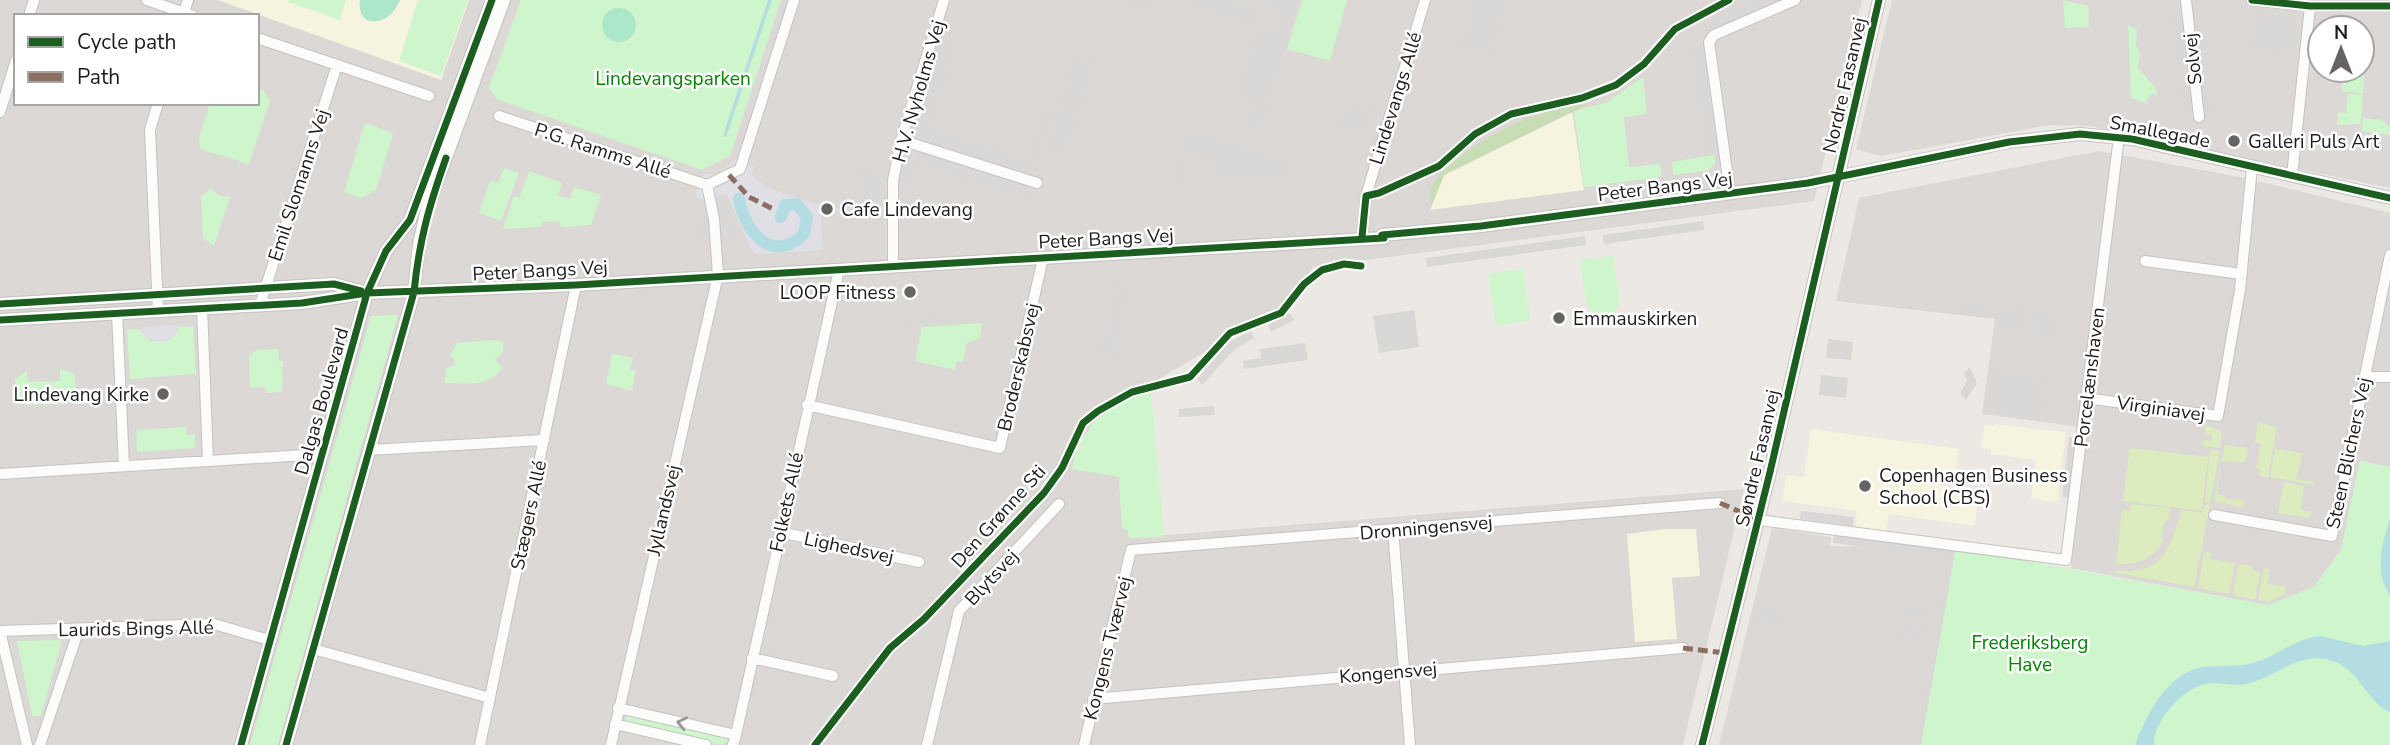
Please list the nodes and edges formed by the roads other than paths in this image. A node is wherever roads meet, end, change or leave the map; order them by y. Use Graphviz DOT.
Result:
graph roads {
  1 [pos="147,0"];
  2 [pos="492,0"];
  3 [pos="504,0"];
  4 [pos="794,0"];
  5 [pos="944,0"];
  6 [pos="1425,0"];
  7 [pos="1795,0"];
  8 [pos="1879,0"];
  9 [pos="2186,0"];
  10 [pos="2252,0"];
  11 [pos="2310,5"];
  12 [pos="2390,6"];
  13 [pos="184,14"];
  14 [pos="259,39"];
  15 [pos="337,65"];
  16 [pos="14,66"];
  17 [pos="429,96"];
  18 [pos="157,105"];
  19 [pos="0,112"];
  20 [pos="499,116"];
  21 [pos="2199,117"];
  22 [pos="2119,137"];
  23 [pos="901,140"];
  24 [pos="2252,167"];
  25 [pos="2292,176"];
  26 [pos="1839,177"];
  27 [pos="1037,183"];
  28 [pos="706,185"];
  29 [pos="1730,194"];
  30 [pos="2390,198"];
  31 [pos="1362,237"];
  32 [pos="2390,255"];
  33 [pos="1043,258"];
  34 [pos="2146,261"];
  35 [pos="893,266"];
  36 [pos="839,270"];
  37 [pos="2241,274"];
  38 [pos="718,275"];
  39 [pos="576,285"];
  40 [pos="263,289"];
  41 [pos="414,292"];
  42 [pos="201,293"];
  43 [pos="367,293"];
  44 [pos="158,296"];
  45 [pos="117,298"];
  46 [pos="0,304"];
  47 [pos="260,305"];
  48 [pos="202,308"];
  49 [pos="158,311"];
  50 [pos="117,313"];
  51 [pos="0,320"];
  52 [pos="2364,377"];
  53 [pos="2390,377"];
  54 [pos="2086,398"];
  55 [pos="807,405"];
  56 [pos="544,440"];
  57 [pos="369,450"];
  58 [pos="323,454"];
  59 [pos="208,461"];
  60 [pos="124,466"];
  61 [pos="0,474"];
  62 [pos="1720,503"];
  63 [pos="1059,504"];
  64 [pos="2214,515"];
  65 [pos="1759,520"];
  66 [pos="1393,530"];
  67 [pos="780,532"];
  68 [pos="1131,550"];
  69 [pos="919,562"];
  70 [pos="79,629"];
  71 [pos="0,631"];
  72 [pos="269,640"];
  73 [pos="1683,648"];
  74 [pos="313,649"];
  75 [pos="752,658"];
  76 [pos="1404,670"];
  77 [pos="833,676"];
  78 [pos="490,698"];
  79 [pos="1094,699"];
  80 [pos="618,708"];
  81 [pos="615,724"];
  82 [pos="734,740"];
  83 [pos="27,745"];
  84 [pos="40,745"];
  85 [pos="241,745"];
  86 [pos="286,745"];
  87 [pos="480,745"];
  88 [pos="611,745"];
  89 [pos="706,745"];
  90 [pos="927,745"];
  91 [pos="1084,745"];
  92 [pos="1410,745"];
  93 [pos="1702,745"];
  1 -- 13 [label="street"];
  2 -- 43 [label="street, Dalgas Boulevard"];
  3 -- 41 [label="street"];
  4 -- 28 [label="street"];
  5 -- 23 [label="street, H.V. Nyholms Vej"];
  6 -- 31 [label="street, Lindevangs Allé"];
  7 -- 29 [label="street"];
  8 -- 26 [label="street, Nordre Fasanvej"];
  9 -- 21 [label="street, Solvej"];
  10 -- 11 [label="street"];
  11 -- 12 [label="street"];
  11 -- 25 [label="street"];
  14 -- 15 [label="street"];
  15 -- 17 [label="street"];
  15 -- 40 [label="street, Emil Slomanns Vej"];
  16 -- 19 [label="street"];
  18 -- 44 [label="street"];
  20 -- 28 [label="street, P.G. Ramms Allé"];
  22 -- 24 [label="street, Smallegade"];
  22 -- 26 [label="street, Smallegade"];
  22 -- 54 [label="street, Porcelænshaven"];
  23 -- 27 [label="street"];
  23 -- 35 [label="street, H.V. Nyholms Vej"];
  24 -- 25 [label="street, Smallegade"];
  24 -- 37 [label="street, Virginiavej"];
  25 -- 30 [label="street, Smallegade"];
  26 -- 29 [label="street, Peter Bangs Vej"];
  26 -- 65 [label="street, Søndre Fasanvej"];
  28 -- 38 [label="street, Jyllandsvej"];
  29 -- 31 [label="street, Peter Bangs Vej"];
  31 -- 33 [label="street, Peter Bangs Vej"];
  32 -- 52 [label="street, Steen Blichers Vej"];
  33 -- 35 [label="street, Peter Bangs Vej"];
  33 -- 55 [label="street, Broderskabsvej"];
  34 -- 37 [label="street"];
  35 -- 36 [label="street, Peter Bangs Vej"];
  36 -- 38 [label="street, Peter Bangs Vej"];
  36 -- 55 [label="street, Folkets Allé"];
  37 -- 54 [label="street, Virginiavej"];
  38 -- 39 [label="street, Peter Bangs Vej"];
  38 -- 80 [label="street, Jyllandsvej"];
  39 -- 41 [label="street, Peter Bangs Vej"];
  39 -- 56 [label="street, Stægers Allé"];
  40 -- 42 [label="street, Peter Bangs Vej"];
  40 -- 43 [label="street, Peter Bangs Vej"];
  40 -- 47 [label="street, Emil Slomanns Vej"];
  41 -- 43 [label="street, Peter Bangs Vej"];
  41 -- 57 [label="street"];
  42 -- 44 [label="street, Peter Bangs Vej"];
  42 -- 48 [label="street"];
  43 -- 47 [label="street, Peter Bangs Vej"];
  43 -- 58 [label="street, Dalgas Boulevard"];
  44 -- 45 [label="street, Peter Bangs Vej"];
  44 -- 49 [label="street"];
  45 -- 46 [label="street, Peter Bangs Vej"];
  45 -- 50 [label="street"];
  47 -- 48 [label="street, Peter Bangs Vej"];
  48 -- 49 [label="street, Peter Bangs Vej"];
  48 -- 59 [label="street"];
  49 -- 50 [label="street, Peter Bangs Vej"];
  50 -- 51 [label="street, Peter Bangs Vej"];
  50 -- 60 [label="street"];
  52 -- 53 [label="street"];
  52 -- 64 [label="street, Steen Blichers Vej"];
  54 -- 65 [label="street, Porcelænshaven"];
  55 -- 67 [label="street, Folkets Allé"];
  56 -- 57 [label="street"];
  56 -- 78 [label="street, Stægers Allé"];
  57 -- 74 [label="street"];
  58 -- 59 [label="street"];
  58 -- 72 [label="street, Dalgas Boulevard"];
  59 -- 60 [label="street"];
  60 -- 61 [label="street"];
  62 -- 66 [label="street, Dronningensvej"];
  63 -- 90 [label="street, Blytsvej"];
  65 -- 93 [label="street, Søndre Fasanvej"];
  66 -- 68 [label="street, Dronningensvej"];
  66 -- 76 [label="street"];
  67 -- 69 [label="street, Lighedsvej"];
  67 -- 75 [label="street, Folkets Allé"];
  68 -- 79 [label="street, Kongens Tværvej"];
  70 -- 71 [label="street, Laurids Bings Allé"];
  70 -- 72 [label="street, Laurids Bings Allé"];
  70 -- 84 [label="street"];
  71 -- 83 [label="street"];
  72 -- 85 [label="street, Dalgas Boulevard"];
  73 -- 76 [label="street, Kongensvej"];
  74 -- 78 [label="street"];
  74 -- 86 [label="street"];
  75 -- 77 [label="street"];
  75 -- 82 [label="street, Folkets Allé"];
  76 -- 79 [label="street, Kongensvej"];
  76 -- 92 [label="street"];
  78 -- 87 [label="street, Stægers Allé"];
  79 -- 91 [label="street, Kongens Tværvej"];
  80 -- 81 [label="street, Jyllandsvej"];
  82 -- 80 [label="street, Folkets Allé, one-way"];
  81 -- 88 [label="street, Jyllandsvej"];
  81 -- 89 [label="street"];
}
